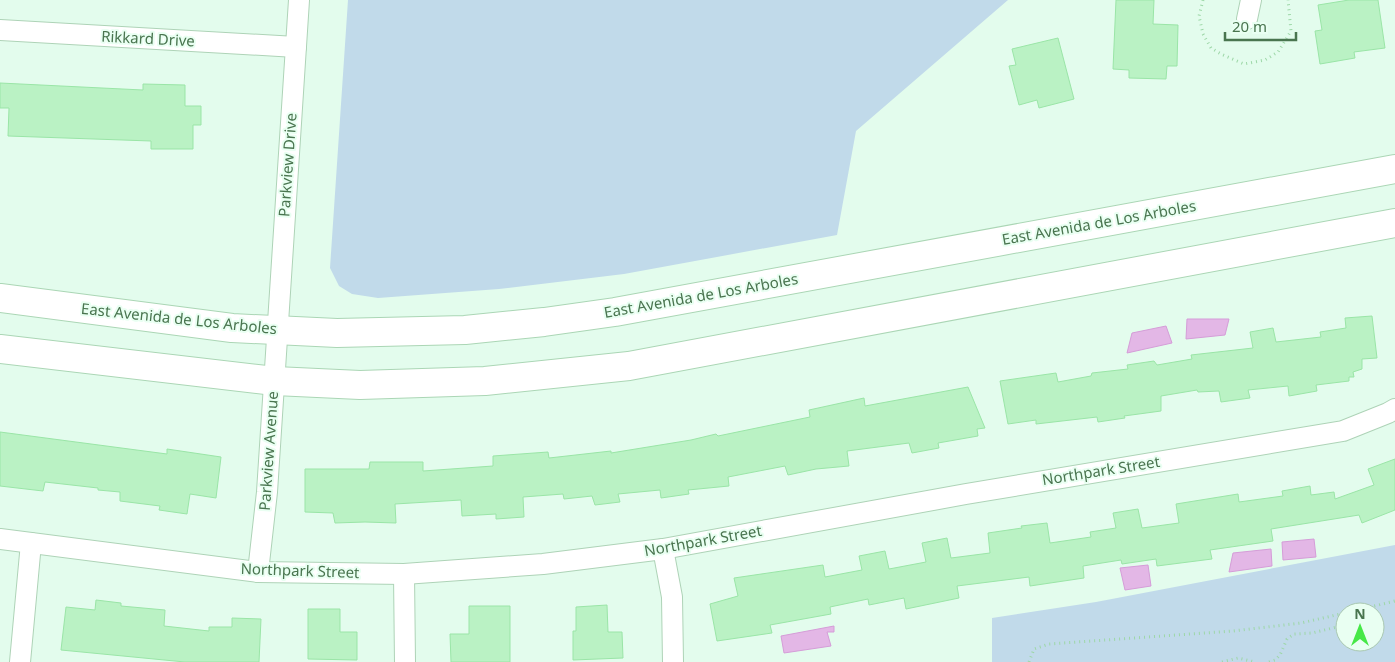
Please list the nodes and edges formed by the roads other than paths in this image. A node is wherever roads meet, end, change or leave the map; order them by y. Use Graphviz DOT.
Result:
graph roads {
  1 [pos="299,0"];
  2 [pos="1251,0"];
  3 [pos="1247,19"];
  4 [pos="0,30"];
  5 [pos="296,47"];
  6 [pos="1395,169"];
  7 [pos="1395,223"];
  8 [pos="0,298"];
  9 [pos="277,330"];
  10 [pos="0,349"];
  11 [pos="275,381"];
  12 [pos="1395,409"];
  13 [pos="0,539"];
  14 [pos="30,543"];
  15 [pos="663,549"];
  16 [pos="258,572"];
  17 [pos="404,574"];
  18 [pos="20,662"];
  19 [pos="405,662"];
  20 [pos="673,662"];
  1 -- 5 [label="street, Parkview Drive"];
  2 -- 3 [label="street"];
  4 -- 5 [label="street, Rikkard Drive"];
  5 -- 9 [label="street, Parkview Drive"];
  6 -- 9 [label="main road, East Avenida de Los Arboles"];
  7 -- 11 [label="main road"];
  8 -- 9 [label="main road, East Avenida de Los Arboles"];
  9 -- 11 [label="street, Parkview Avenue"];
  10 -- 11 [label="main road"];
  11 -- 16 [label="street, Parkview Avenue"];
  12 -- 15 [label="street, Northpark Street"];
  13 -- 14 [label="street, Northpark Street"];
  14 -- 16 [label="street, Northpark Street"];
  14 -- 18 [label="street"];
  15 -- 17 [label="street, Northpark Street"];
  15 -- 20 [label="street"];
  16 -- 17 [label="street, Northpark Street"];
  17 -- 19 [label="street"];
}
